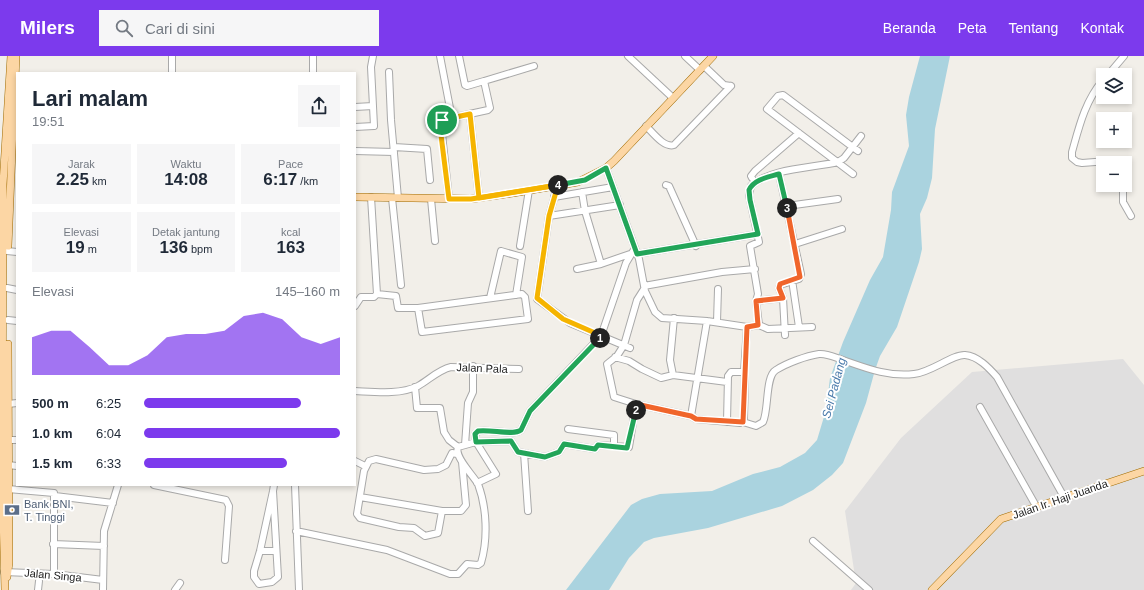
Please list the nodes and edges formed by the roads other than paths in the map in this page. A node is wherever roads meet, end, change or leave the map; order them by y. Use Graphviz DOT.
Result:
graph roads {
  1 [pos="11,56"];
  2 [pos="16,56"];
  3 [pos="172,56"];
  4 [pos="313,56"];
  5 [pos="373,56"];
  6 [pos="440,56"];
  7 [pos="459,56"];
  8 [pos="628,56"];
  9 [pos="686,56"];
  10 [pos="713,56"];
  11 [pos="1124,56"];
  12 [pos="534,66"];
  13 [pos="702,68"];
  14 [pos="1114,68"];
  15 [pos="172,72"];
  16 [pos="313,72"];
  17 [pos="390,72"];
  18 [pos="484,81"];
  19 [pos="1096,88"];
  20 [pos="673,98"];
  21 [pos="15,106"];
  22 [pos="373,106"];
  23 [pos="356,107"];
  24 [pos="470,114"];
  25 [pos="442,120"];
  26 [pos="646,126"];
  27 [pos="356,127"];
  28 [pos="799,133"];
  29 [pos="861,136"];
  30 [pos="855,149"];
  31 [pos="394,150"];
  32 [pos="356,151"];
  33 [pos="1096,161"];
  34 [pos="838,162"];
  35 [pos="606,168"];
  36 [pos="779,174"];
  37 [pos="853,174"];
  38 [pos="752,178"];
  39 [pos="430,180"];
  40 [pos="7,185"];
  41 [pos="558,185"];
  42 [pos="666,185"];
  43 [pos="613,187"];
  44 [pos="529,190"];
  45 [pos="582,192"];
  46 [pos="1123,192"];
  47 [pos="371,196"];
  48 [pos="356,197"];
  49 [pos="554,197"];
  50 [pos="395,198"];
  51 [pos="479,198"];
  52 [pos="431,199"];
  53 [pos="449,199"];
  54 [pos="838,199"];
  55 [pos="620,205"];
  56 [pos="787,206"];
  57 [pos="585,211"];
  58 [pos="549,216"];
  59 [pos="1131,216"];
  60 [pos="842,230"];
  61 [pos="758,234"];
  62 [pos="435,241"];
  63 [pos="795,244"];
  64 [pos="520,246"];
  65 [pos="696,246"];
  66 [pos="7,251"];
  67 [pos="16,252"];
  68 [pos="634,252"];
  69 [pos="601,264"];
  70 [pos="577,269"];
  71 [pos="755,269"];
  72 [pos="792,280"];
  73 [pos="401,285"];
  74 [pos="7,288"];
  75 [pos="644,288"];
  76 [pos="718,289"];
  77 [pos="16,290"];
  78 [pos="377,294"];
  79 [pos="516,295"];
  80 [pos="490,298"];
  81 [pos="783,298"];
  82 [pos="756,301"];
  83 [pos="356,304"];
  84 [pos="418,308"];
  85 [pos="674,318"];
  86 [pos="4,320"];
  87 [pos="16,321"];
  88 [pos="707,321"];
  89 [pos="717,322"];
  90 [pos="758,325"];
  91 [pos="747,327"];
  92 [pos="799,327"];
  93 [pos="812,327"];
  94 [pos="785,328"];
  95 [pos="785,335"];
  96 [pos="602,336"];
  97 [pos="627,347"];
  98 [pos="616,357"];
  99 [pos="474,366"];
  100 [pos="519,369"];
  101 [pos="744,372"];
  102 [pos="673,375"];
  103 [pos="696,377"];
  104 [pos="727,382"];
  105 [pos="415,387"];
  106 [pos="356,391"];
  107 [pos="1,393"];
  108 [pos="16,403"];
  109 [pos="8,404"];
  110 [pos="636,404"];
  111 [pos="980,407"];
  112 [pos="691,416"];
  113 [pos="727,422"];
  114 [pos="743,422"];
  115 [pos="568,429"];
  116 [pos="598,432"];
  117 [pos="8,440"];
  118 [pos="16,440"];
  119 [pos="476,442"];
  120 [pos="598,445"];
  121 [pos="465,446"];
  122 [pos="614,446"];
  123 [pos="457,451"];
  124 [pos="524,453"];
  125 [pos="462,461"];
  126 [pos="356,462"];
  127 [pos="8,465"];
  128 [pos="16,466"];
  129 [pos="365,466"];
  130 [pos="1144,471"];
  131 [pos="3,475"];
  132 [pos="477,483"];
  133 [pos="118,486"];
  134 [pos="159,486"];
  135 [pos="295,486"];
  136 [pos="274,488"];
  137 [pos="8,489"];
  138 [pos="55,496"];
  139 [pos="360,497"];
  140 [pos="1064,497"];
  141 [pos="113,503"];
  142 [pos="1,505"];
  143 [pos="1036,506"];
  144 [pos="442,511"];
  145 [pos="528,511"];
  146 [pos="296,530"];
  147 [pos="812,541"];
  148 [pos="53,544"];
  149 [pos="104,546"];
  150 [pos="4,548"];
  151 [pos="260,551"];
  152 [pos="276,551"];
  153 [pos="225,560"];
  154 [pos="6,572"];
  155 [pos="54,574"];
  156 [pos="103,580"];
  157 [pos="39,581"];
  158 [pos="180,583"];
  159 [pos="3,588"];
  160 [pos="38,590"];
  161 [pos="103,590"];
  162 [pos="175,590"];
  163 [pos="299,590"];
  164 [pos="869,590"];
  165 [pos="932,590"];
  1 -- 40 [label="main road"];
  2 -- 21 [label="main road"];
  3 -- 15 [label="street"];
  4 -- 16 [label="street"];
  5 -- 22 [label="street"];
  6 -- 25 [label="street"];
  7 -- 18 [label="street"];
  8 -- 20 [label="street"];
  9 -- 13 [label="street"];
  10 -- 13 [label="main road"];
  11 -- 14 [label="street"];
  12 -- 18 [label="street"];
  13 -- 20 [label="main road"];
  13 -- 26 [label="street"];
  17 -- 31 [label="street"];
  18 -- 24 [label="street"];
  19 -- 33 [label="street"];
  20 -- 26 [label="main road"];
  21 -- 40 [label="main road"];
  22 -- 23 [label="street"];
  22 -- 27 [label="street"];
  24 -- 25 [label="street"];
  24 -- 51 [label="street"];
  25 -- 53 [label="street"];
  26 -- 35 [label="main road"];
  28 -- 30 [label="street"];
  28 -- 34 [label="street"];
  28 -- 38 [label="street"];
  29 -- 30 [label="street"];
  30 -- 34 [label="street"];
  31 -- 32 [label="street"];
  31 -- 39 [label="street"];
  31 -- 50 [label="street"];
  34 -- 36 [label="street"];
  34 -- 37 [label="street"];
  35 -- 41 [label="main road"];
  35 -- 43 [label="street"];
  36 -- 56 [label="street"];
  36 -- 61 [label="street"];
  40 -- 66 [label="main road"];
  40 -- 86 [label="main road"];
  41 -- 44 [label="main road"];
  41 -- 49 [label="street"];
  42 -- 65 [label="street"];
  43 -- 45 [label="street"];
  43 -- 55 [label="street"];
  44 -- 51 [label="main road"];
  44 -- 64 [label="street"];
  45 -- 49 [label="street"];
  45 -- 57 [label="street"];
  46 -- 59 [label="street"];
  47 -- 48 [label="main road"];
  47 -- 50 [label="main road"];
  47 -- 78 [label="street"];
  49 -- 58 [label="street"];
  50 -- 52 [label="main road"];
  50 -- 73 [label="street"];
  51 -- 53 [label="main road"];
  52 -- 53 [label="main road"];
  52 -- 62 [label="street"];
  54 -- 56 [label="street"];
  55 -- 57 [label="street"];
  55 -- 68 [label="street"];
  56 -- 63 [label="street"];
  57 -- 58 [label="street"];
  57 -- 69 [label="street"];
  58 -- 96 [label="street"];
  60 -- 63 [label="street"];
  61 -- 65 [label="street"];
  61 -- 71 [label="street"];
  63 -- 72 [label="street"];
  65 -- 68 [label="street"];
  66 -- 67 [label="street"];
  66 -- 74 [label="main road"];
  68 -- 69 [label="street"];
  68 -- 75 [label="street"];
  68 -- 96 [label="street"];
  69 -- 70 [label="street"];
  71 -- 75 [label="street"];
  71 -- 82 [label="street"];
  72 -- 81 [label="street"];
  72 -- 92 [label="street"];
  74 -- 77 [label="street"];
  74 -- 86 [label="main road"];
  75 -- 85 [label="street"];
  75 -- 97 [label="street"];
  76 -- 89 [label="street"];
  78 -- 83 [label="street"];
  78 -- 84 [label="street"];
  79 -- 80 [label="street"];
  79 -- 80 [label="street"];
  79 -- 84 [label="street"];
  80 -- 84 [label="street"];
  81 -- 82 [label="street"];
  81 -- 94 [label="street"];
  82 -- 90 [label="street"];
  85 -- 88 [label="street"];
  85 -- 102 [label="street"];
  86 -- 87 [label="street"];
  86 -- 107 [label="main road"];
  86 -- 109 [label="main road"];
  88 -- 89 [label="street"];
  88 -- 103 [label="street"];
  89 -- 91 [label="street"];
  90 -- 91 [label="street"];
  90 -- 94 [label="street"];
  91 -- 101 [label="street"];
  92 -- 93 [label="street"];
  92 -- 94 [label="street"];
  94 -- 95 [label="street"];
  96 -- 97 [label="street"];
  96 -- 119 [label="street"];
  97 -- 98 [label="street"];
  98 -- 102 [label="street"];
  98 -- 110 [label="street"];
  99 -- 100 [label="street, Jalan Pala"];
  99 -- 105 [label="street, Jalan Pala"];
  99 -- 121 [label="street"];
  101 -- 104 [label="street"];
  101 -- 114 [label="street"];
  102 -- 103 [label="street"];
  103 -- 104 [label="street"];
  103 -- 112 [label="street"];
  104 -- 113 [label="street"];
  105 -- 106 [label="street, Jalan Pala"];
  105 -- 123 [label="street"];
  107 -- 131 [label="main road"];
  108 -- 109 [label="street"];
  109 -- 117 [label="main road"];
  110 -- 112 [label="street"];
  110 -- 122 [label="street"];
  111 -- 143 [label="street"];
  112 -- 113 [label="street"];
  113 -- 114 [label="street"];
  114 -- 140 [label="street"];
  115 -- 116 [label="street"];
  116 -- 120 [label="street"];
  116 -- 122 [label="street"];
  117 -- 118 [label="street"];
  117 -- 127 [label="main road"];
  119 -- 121 [label="street"];
  119 -- 124 [label="street"];
  119 -- 132 [label="street"];
  120 -- 122 [label="street"];
  120 -- 124 [label="street"];
  121 -- 123 [label="street"];
  123 -- 125 [label="street"];
  123 -- 129 [label="street"];
  124 -- 145 [label="street"];
  125 -- 132 [label="street"];
  125 -- 144 [label="street"];
  126 -- 129 [label="street"];
  127 -- 128 [label="street"];
  127 -- 131 [label="main road"];
  129 -- 139 [label="street"];
  130 -- 140 [label="main road, Jalan Ir. Haji Juanda"];
  131 -- 137 [label="main road"];
  131 -- 142 [label="main road"];
  132 -- 146 [label="street"];
  133 -- 141 [label="street"];
  134 -- 153 [label="street"];
  135 -- 146 [label="street"];
  136 -- 151 [label="street"];
  136 -- 152 [label="street"];
  137 -- 138 [label="street"];
  137 -- 150 [label="main road"];
  138 -- 141 [label="street"];
  138 -- 148 [label="street"];
  139 -- 144 [label="street"];
  139 -- 144 [label="street"];
  140 -- 143 [label="main road, Jalan Ir. Haji Juanda"];
  141 -- 149 [label="street"];
  142 -- 150 [label="main road"];
  143 -- 165 [label="main road, Jalan Ir. Haji Juanda"];
  146 -- 163 [label="street"];
  147 -- 164 [label="street"];
  148 -- 149 [label="street"];
  148 -- 155 [label="street"];
  149 -- 156 [label="street"];
  150 -- 154 [label="main road"];
  151 -- 152 [label="street"];
  151 -- 152 [label="street"];
  154 -- 155 [label="street, Jalan Singa"];
  154 -- 159 [label="main road"];
  155 -- 156 [label="street, Jalan Singa"];
  156 -- 161 [label="street"];
  157 -- 160 [label="street"];
  158 -- 162 [label="street"];
}
